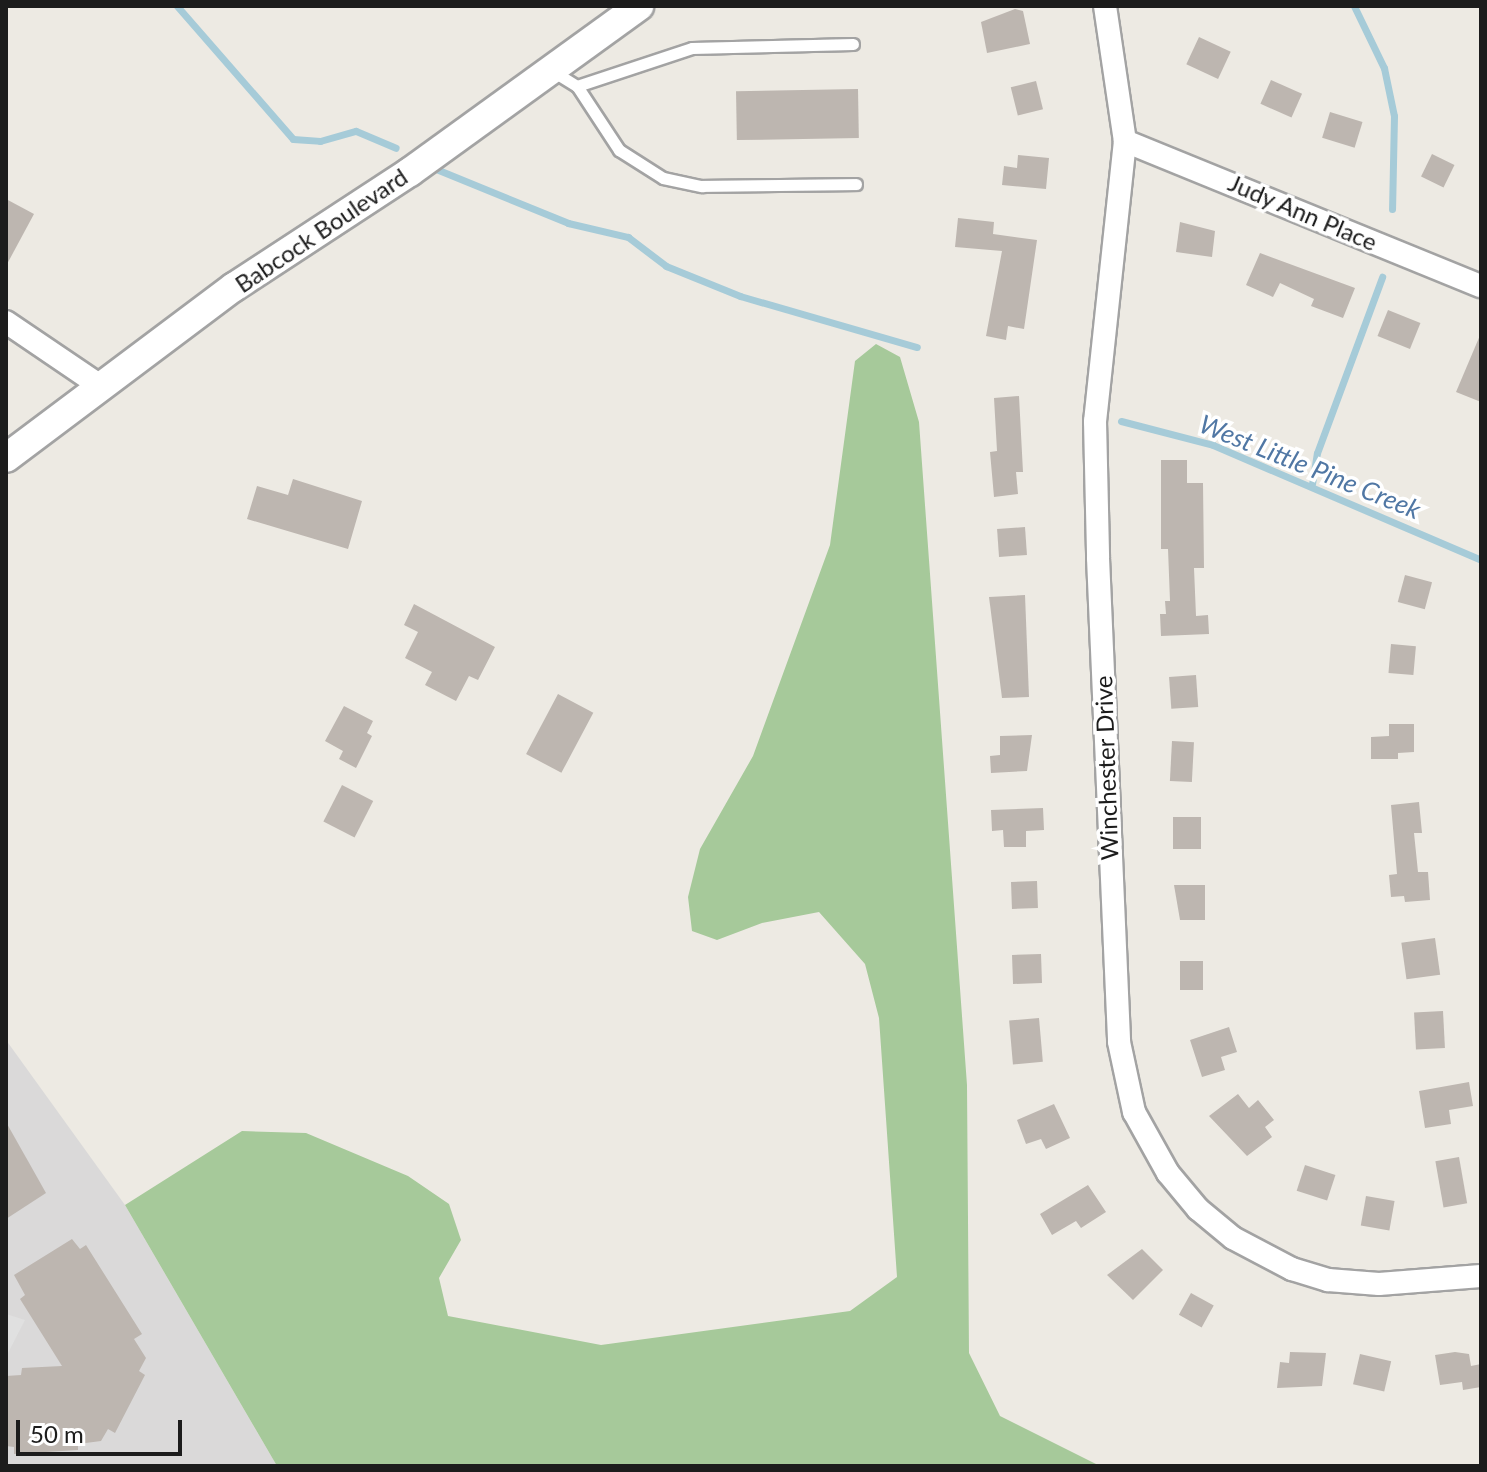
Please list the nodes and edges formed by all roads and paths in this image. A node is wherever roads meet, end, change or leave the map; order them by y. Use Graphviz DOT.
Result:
graph roads {
  1 [pos="639,6"];
  2 [pos="1105,6"];
  3 [pos="853,44"];
  4 [pos="550,70"];
  5 [pos="577,86"];
  6 [pos="1125,141"];
  7 [pos="856,184"];
  8 [pos="1481,286"];
  9 [pos="6,322"];
  10 [pos="102,387"];
  11 [pos="6,458"];
  12 [pos="1481,1276"];
  1 -- 4 [label="street, Babcock Boulevard"];
  2 -- 6 [label="street, Winchester Drive"];
  3 -- 5 [label="lane"];
  4 -- 5 [label="lane"];
  4 -- 10 [label="street, Babcock Boulevard"];
  5 -- 7 [label="lane"];
  6 -- 8 [label="street, Judy Ann Place"];
  6 -- 12 [label="street, Winchester Drive"];
  9 -- 10 [label="street"];
  10 -- 11 [label="street, Babcock Boulevard"];
}
